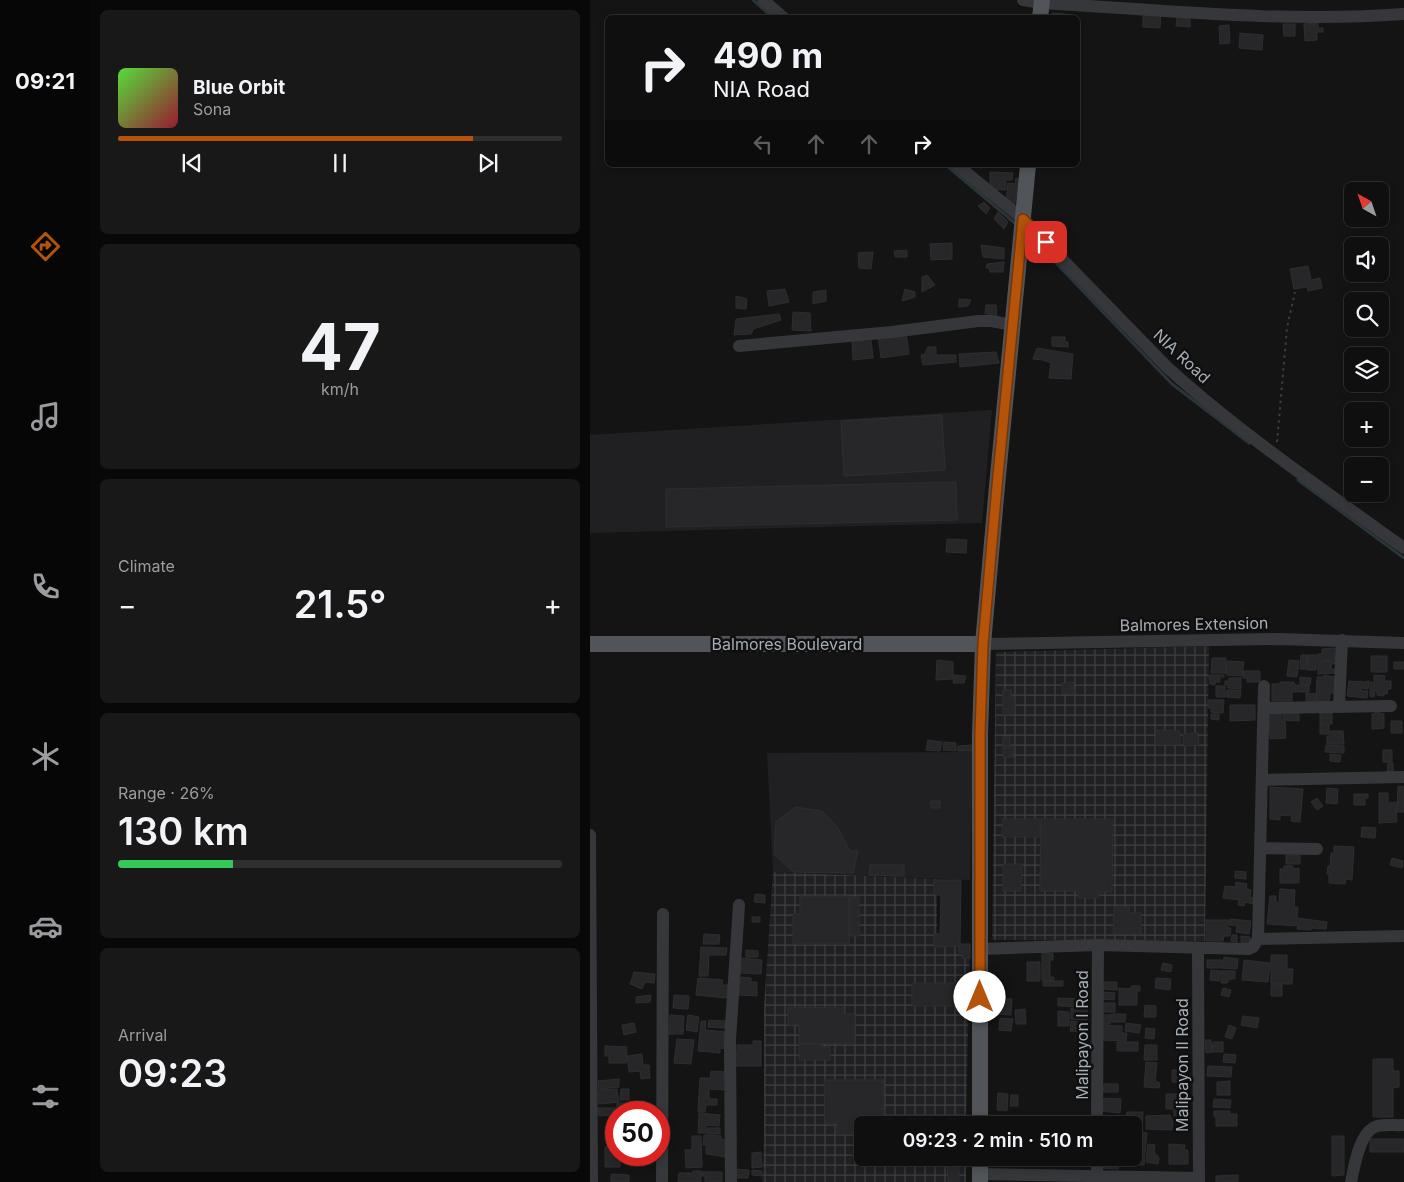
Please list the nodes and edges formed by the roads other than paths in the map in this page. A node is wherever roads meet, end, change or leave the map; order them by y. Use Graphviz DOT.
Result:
graph roads {
  1 [pos="763,0"];
  2 [pos="1023,0"];
  3 [pos="1125,4"];
  4 [pos="1041,7"];
  5 [pos="1404,14"];
  6 [pos="780,15"];
  7 [pos="959,167"];
  8 [pos="1028,167"];
  9 [pos="1023,219"];
  10 [pos="1013,325"];
  11 [pos="739,346"];
  12 [pos="1404,548"];
  13 [pos="1342,640"];
  14 [pos="590,644"];
  15 [pos="983,644"];
  16 [pos="1404,644"];
  17 [pos="1264,686"];
  18 [pos="1339,706"];
  19 [pos="1392,706"];
  20 [pos="1264,708"];
  21 [pos="1404,777"];
  22 [pos="1262,780"];
  23 [pos="590,835"];
  24 [pos="1260,848"];
  25 [pos="1317,849"];
  26 [pos="739,905"];
  27 [pos="663,914"];
  28 [pos="1404,936"];
  29 [pos="1258,938"];
  30 [pos="1098,945"];
  31 [pos="1198,948"];
  32 [pos="981,950"];
  33 [pos="980,1116"];
  34 [pos="1097,1116"];
  35 [pos="1404,1125"];
  36 [pos="1097,1166"];
  37 [pos="980,1178"];
  38 [pos="1097,1179"];
  39 [pos="1199,1180"];
  40 [pos="592,1182"];
  41 [pos="662,1182"];
  42 [pos="732,1182"];
  43 [pos="1350,1182"];
  1 -- 6 [label="street"];
  2 -- 4 [label="street"];
  3 -- 4 [label="street"];
  3 -- 5 [label="street"];
  7 -- 9 [label="street, NIA Road"];
  8 -- 9 [label="main road"];
  9 -- 10 [label="main road"];
  9 -- 12 [label="street, NIA Road"];
  10 -- 11 [label="street"];
  10 -- 15 [label="main road"];
  13 -- 15 [label="street, Balmores Extension"];
  13 -- 16 [label="street, Balmores Extension"];
  13 -- 18 [label="street"];
  14 -- 15 [label="main road, Balmores Boulevard"];
  15 -- 32 [label="main road"];
  17 -- 20 [label="street"];
  18 -- 19 [label="street"];
  18 -- 20 [label="street"];
  20 -- 22 [label="street"];
  21 -- 22 [label="street"];
  22 -- 24 [label="street"];
  23 -- 40 [label="street"];
  24 -- 25 [label="street"];
  24 -- 29 [label="street"];
  26 -- 42 [label="street"];
  27 -- 41 [label="street"];
  28 -- 29 [label="street"];
  29 -- 31 [label="street"];
  30 -- 31 [label="street"];
  30 -- 32 [label="street"];
  30 -- 34 [label="street, Malipayon I Road"];
  31 -- 39 [label="street, Malipayon II Road"];
  32 -- 33 [label="main road"];
  35 -- 43 [label="street"];
  36 -- 38 [label="street"];
  37 -- 38 [label="street"];
  38 -- 39 [label="street"];
}
